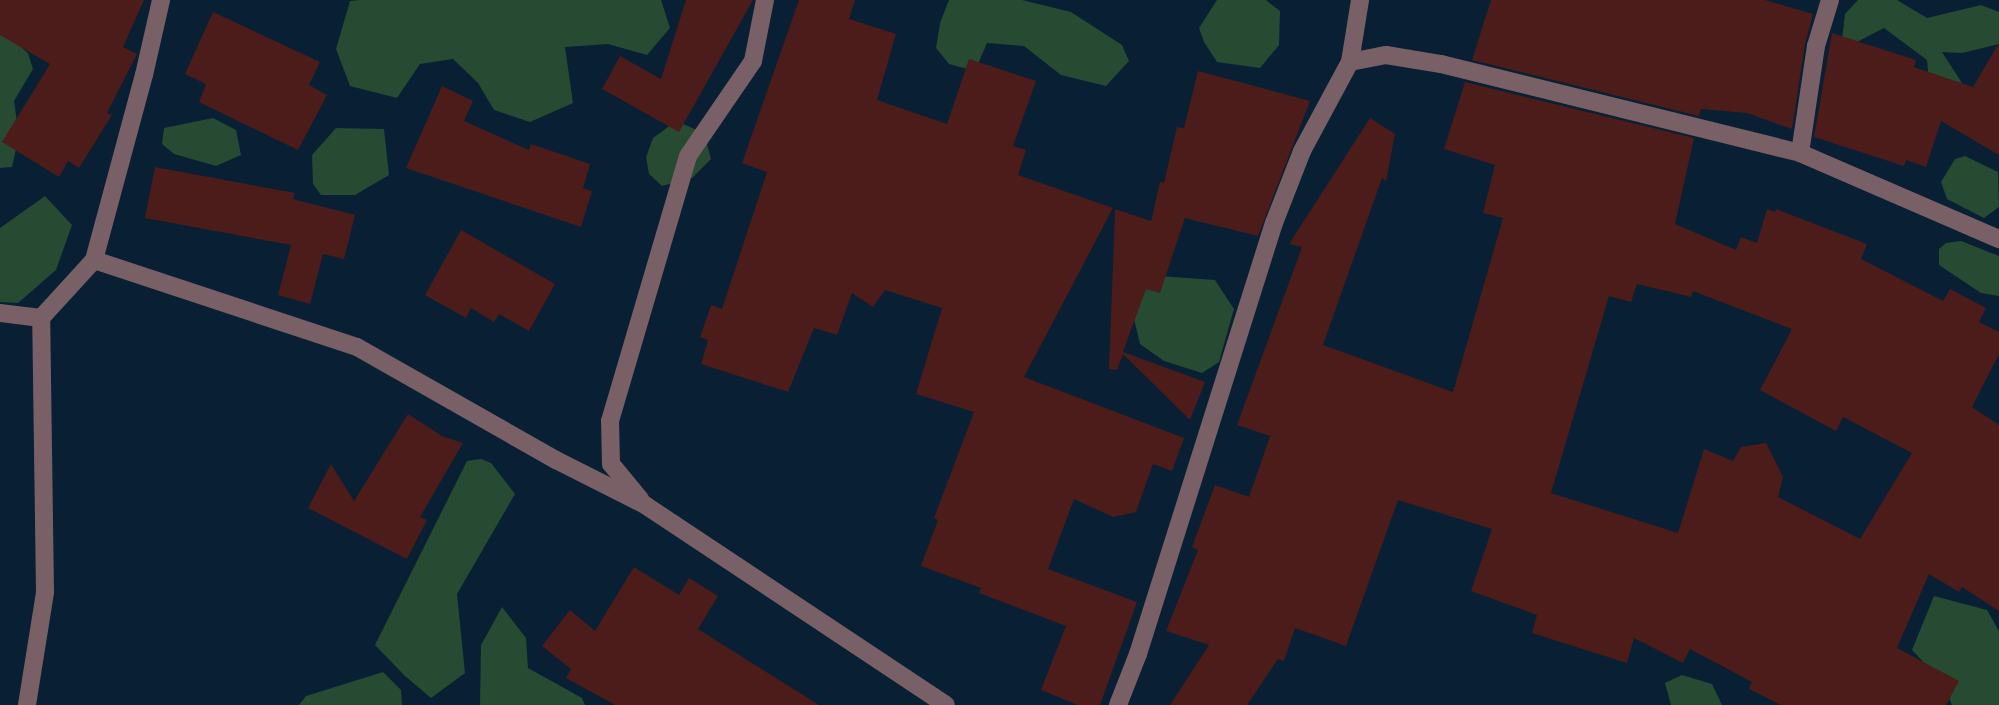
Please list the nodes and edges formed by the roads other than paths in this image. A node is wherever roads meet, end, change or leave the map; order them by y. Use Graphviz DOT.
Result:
graph roads {
  1 [pos="161,0"];
  2 [pos="765,0"];
  3 [pos="1360,0"];
  4 [pos="1830,0"];
  5 [pos="1350,61"];
  6 [pos="1800,153"];
  7 [pos="1999,239"];
  8 [pos="94,260"];
  9 [pos="0,313"];
  10 [pos="41,318"];
  11 [pos="645,505"];
  12 [pos="27,705"];
  13 [pos="946,705"];
  14 [pos="1118,705"];
  1 -- 8 [label="street"];
  2 -- 11 [label="street"];
  3 -- 5 [label="street"];
  4 -- 6 [label="street"];
  5 -- 6 [label="street"];
  5 -- 14 [label="street"];
  6 -- 7 [label="street"];
  8 -- 10 [label="street"];
  8 -- 11 [label="street"];
  9 -- 10 [label="street"];
  10 -- 12 [label="street"];
  11 -- 13 [label="street"];
}
